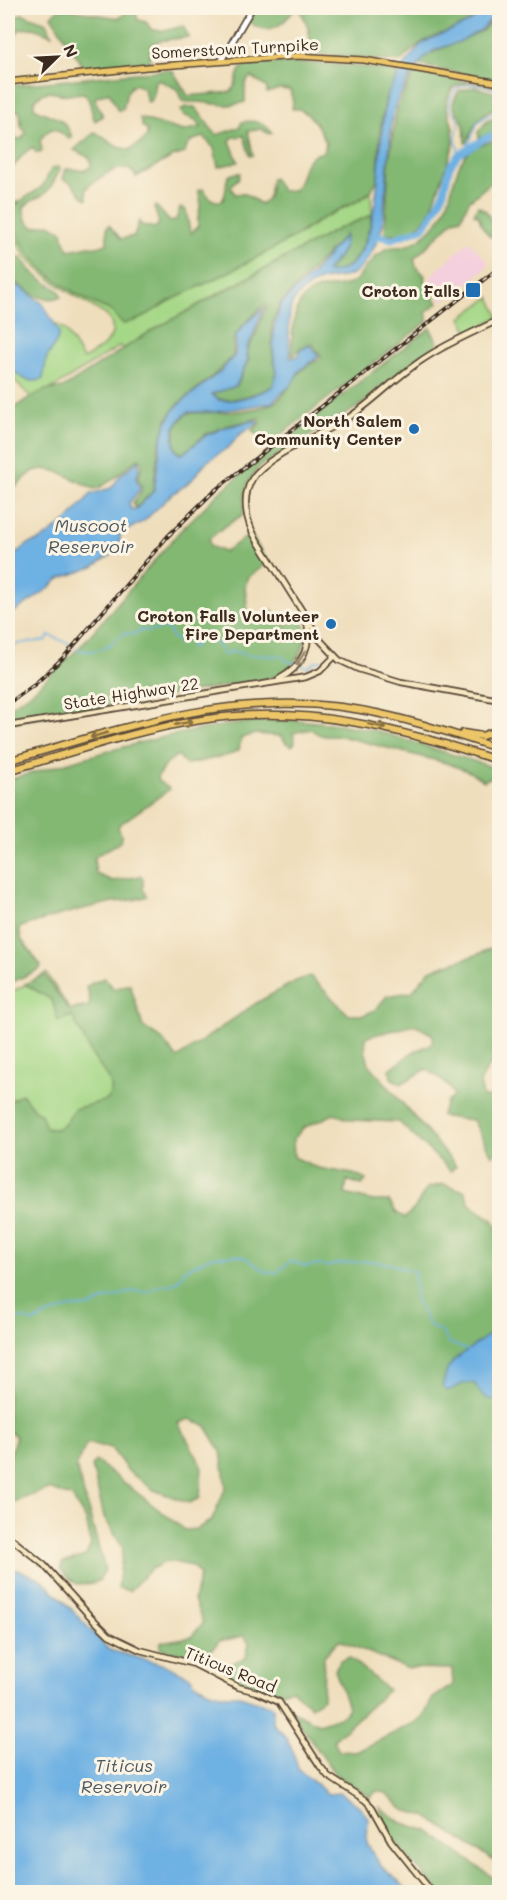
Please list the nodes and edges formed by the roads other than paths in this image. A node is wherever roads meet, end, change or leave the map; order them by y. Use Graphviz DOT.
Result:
graph roads {
  1 [pos="252,8"];
  2 [pos="221,61"];
  3 [pos="8,82"];
  4 [pos="500,83"];
  5 [pos="500,319"];
  6 [pos="303,610"];
  7 [pos="334,657"];
  8 [pos="259,684"];
  9 [pos="500,700"];
  10 [pos="8,726"];
  11 [pos="500,729"];
  12 [pos="438,730"];
  13 [pos="500,749"];
  14 [pos="500,760"];
  15 [pos="8,761"];
  16 [pos="8,771"];
  17 [pos="8,1536"];
  18 [pos="432,1893"];
  1 -- 2 [label="street"];
  2 -- 3 [label="main road, Somerstown Turnpike"];
  2 -- 4 [label="main road, Somerstown Turnpike"];
  5 -- 6 [label="main road"];
  6 -- 7 [label="main road"];
  6 -- 8 [label="main road, one-way"];
  7 -- 8 [label="main road"];
  7 -- 9 [label="main road"];
  8 -- 10 [label="main road, State Highway 22"];
  11 -- 12 [label="highway"];
  12 -- 13 [label="highway"];
  12 -- 15 [label="highway, one-way"];
  16 -- 14 [label="highway, one-way"];
  17 -- 18 [label="main road, Titicus Road"];
}
